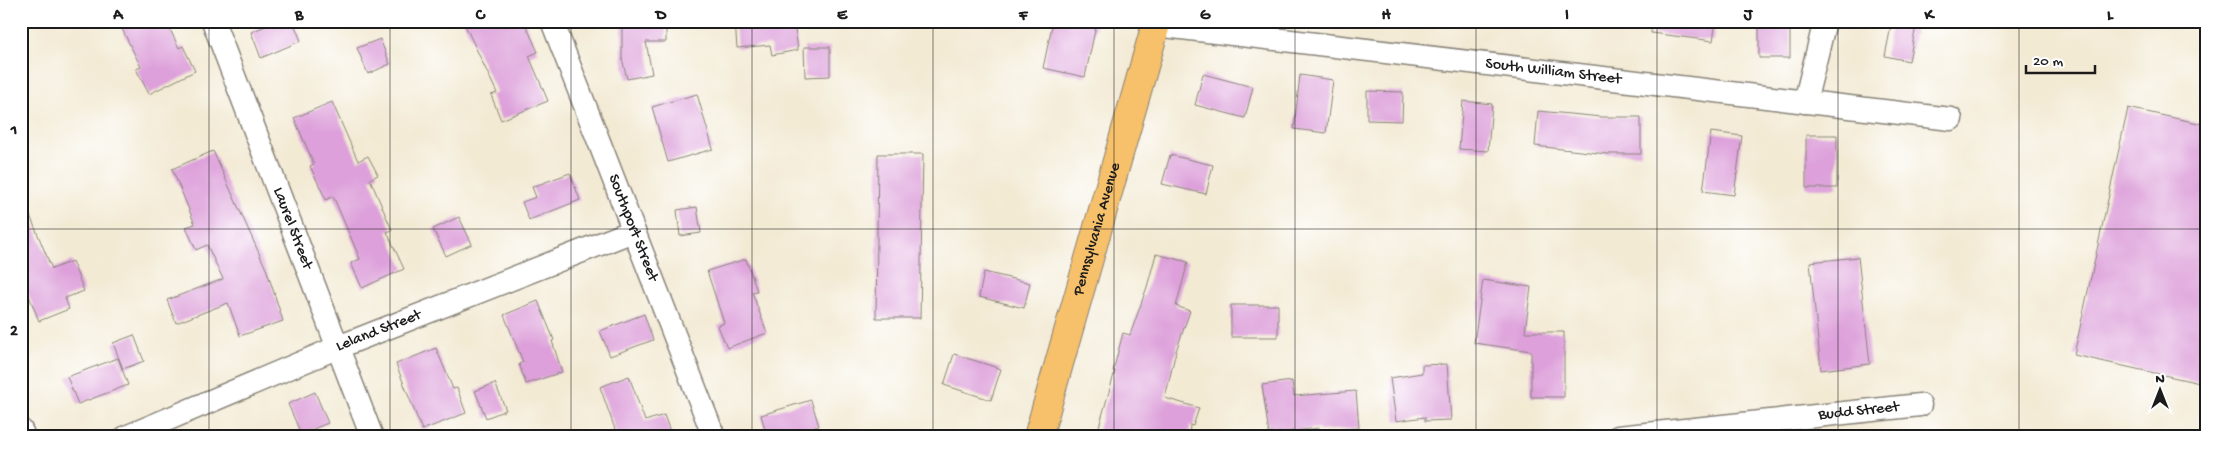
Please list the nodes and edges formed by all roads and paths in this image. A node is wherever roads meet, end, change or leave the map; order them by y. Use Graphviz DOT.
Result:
graph roads {
  1 [pos="213,21"];
  2 [pos="552,21"];
  3 [pos="1825,21"];
  4 [pos="1157,23"];
  5 [pos="1805,102"];
  6 [pos="1950,119"];
  7 [pos="633,231"];
  8 [pos="336,348"];
  9 [pos="1920,405"];
  10 [pos="21,430"];
  11 [pos="24,437"];
  12 [pos="126,437"];
  13 [pos="372,437"];
  14 [pos="714,437"];
  15 [pos="1038,437"];
  16 [pos="1618,437"];
  1 -- 8 [label="street, Laurel Street"];
  2 -- 7 [label="street, Southport Street"];
  3 -- 5 [label="street"];
  4 -- 5 [label="street, South William Street"];
  4 -- 15 [label="main road, Pennsylvania Avenue"];
  5 -- 6 [label="street, South William Street"];
  7 -- 8 [label="street, Leland Street"];
  7 -- 14 [label="street, Southport Street"];
  8 -- 12 [label="street, Leland Street"];
  8 -- 13 [label="street, Laurel Street"];
  9 -- 16 [label="street, Budd Street"];
  10 -- 11 [label="street"];
}
